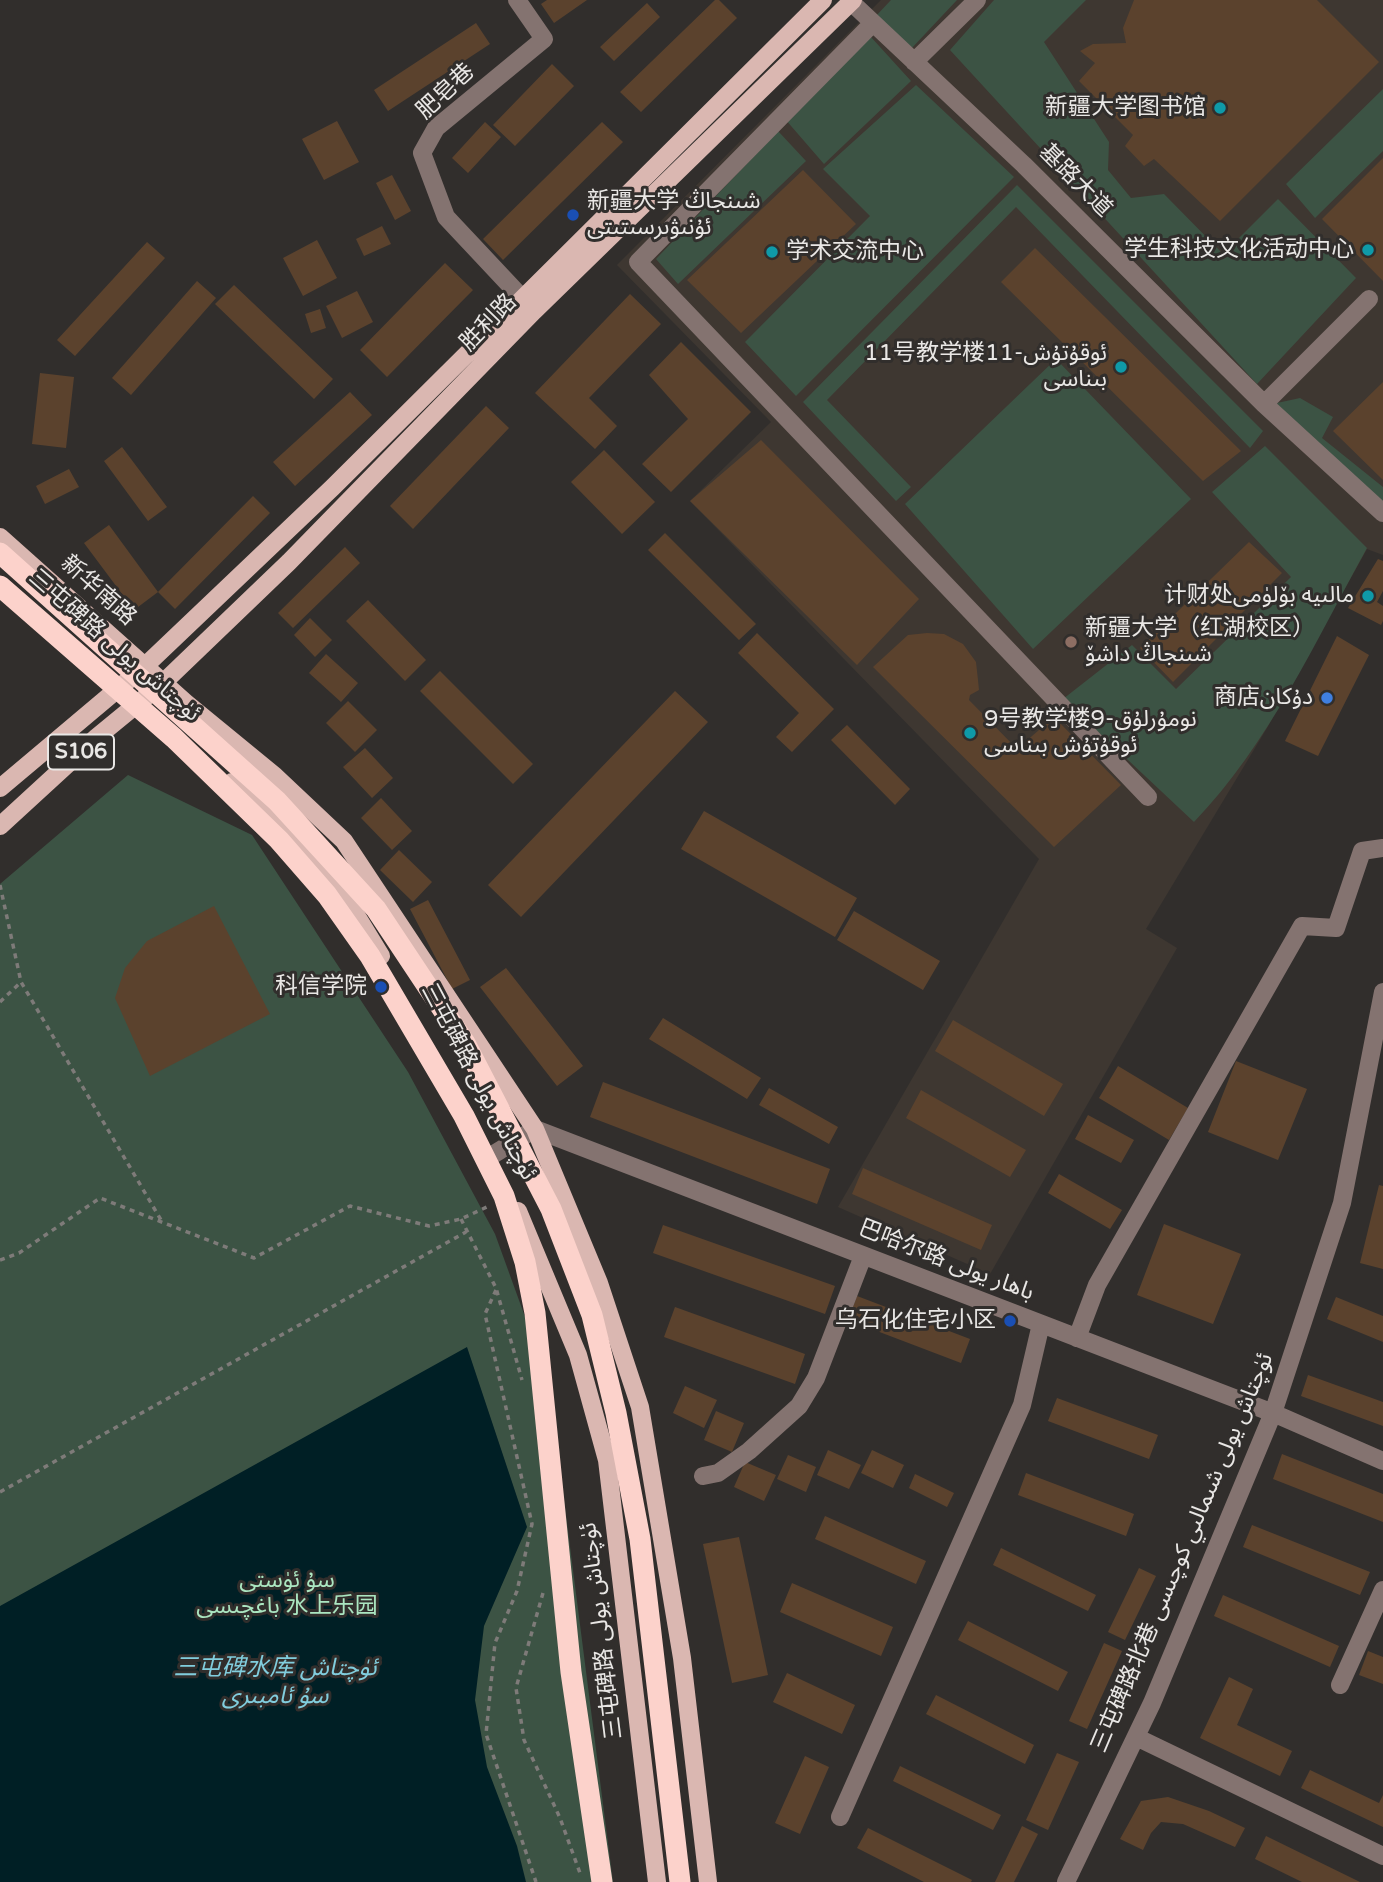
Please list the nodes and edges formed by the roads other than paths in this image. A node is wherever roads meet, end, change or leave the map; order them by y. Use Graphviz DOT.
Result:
graph roads {
  1 [pos="517,0"];
  2 [pos="823,0"];
  3 [pos="977,0"];
  4 [pos="852,1"];
  5 [pos="873,23"];
  6 [pos="914,62"];
  7 [pos="522,298"];
  8 [pos="1368,299"];
  9 [pos="1264,404"];
  10 [pos="1383,513"];
  11 [pos="0,537"];
  12 [pos="0,553"];
  13 [pos="0,579"];
  14 [pos="0,586"];
  15 [pos="145,666"];
  16 [pos="164,682"];
  17 [pos="123,685"];
  18 [pos="143,701"];
  19 [pos="0,788"];
  20 [pos="1148,797"];
  21 [pos="0,825"];
  22 [pos="1383,848"];
  23 [pos="1383,992"];
  24 [pos="535,1129"];
  25 [pos="494,1154"];
  26 [pos="863,1256"];
  27 [pos="1041,1324"];
  28 [pos="1077,1338"];
  29 [pos="1273,1413"];
  30 [pos="1383,1461"];
  31 [pos="703,1476"];
  32 [pos="1383,1590"];
  33 [pos="1340,1685"];
  34 [pos="1136,1737"];
  35 [pos="840,1817"];
  36 [pos="1383,1856"];
  37 [pos="602,1882"];
  38 [pos="657,1882"];
  39 [pos="680,1882"];
  40 [pos="708,1882"];
  41 [pos="1066,1882"];
  1 -- 7 [label="street, 肥皂巷"];
  2 -- 7 [label="main road, 胜利路"];
  3 -- 6 [label="street"];
  4 -- 5 [label="street, 基路大道"];
  4 -- 16 [label="main road, 胜利路"];
  5 -- 6 [label="street, 基路大道"];
  5 -- 20 [label="street"];
  6 -- 9 [label="street, 基路大道"];
  7 -- 15 [label="main road, 胜利路"];
  8 -- 9 [label="street"];
  9 -- 10 [label="street, 基路大道"];
  11 -- 15 [label="main road, 新华南路"];
  12 -- 39 [label="highway, bridge"];
  13 -- 17 [label="main road, 三屯碑路 ئۈچتاش يولى"];
  14 -- 37 [label="highway, bridge"];
  15 -- 16 [label="main road, 新华南路"];
  15 -- 17 [label="main road, 胜利路"];
  16 -- 18 [label="main road, S106"];
  16 -- 24 [label="main road, 三屯碑路 ئۈچتاش يولى"];
  17 -- 18 [label="main road, 三屯碑路 ئۈچتاش يولى"];
  17 -- 19 [label="main road, 胜利路"];
  18 -- 21 [label="main road, S106"];
  18 -- 25 [label="main road, 三屯碑路 ئۈچتاش يولى"];
  22 -- 28 [label="street"];
  23 -- 29 [label="street, 三屯碑路北巷 ئۈچتاش يولى شىمالىي كوچىسى"];
  24 -- 25 [label="street"];
  24 -- 26 [label="street, 巴哈尔路 باھار يولى"];
  24 -- 40 [label="main road, 三屯碑路 ئۈچتاش يولى"];
  25 -- 38 [label="main road, 三屯碑路 ئۈچتاش يولى"];
  26 -- 27 [label="street, 巴哈尔路 باھار يولى"];
  26 -- 31 [label="street"];
  27 -- 28 [label="street, 巴哈尔路 باھار يولى"];
  27 -- 35 [label="street"];
  28 -- 29 [label="street, 巴哈尔路 باھار يولى"];
  29 -- 30 [label="street, 巴哈尔路 باھار يولى"];
  29 -- 34 [label="street, 三屯碑路北巷 ئۈچتاش يولى شىمالىي كوچىسى"];
  32 -- 33 [label="street"];
  34 -- 36 [label="street"];
  34 -- 41 [label="street, 三屯碑路北巷 ئۈچتاش يولى شىمالىي كوچىسى"];
}
